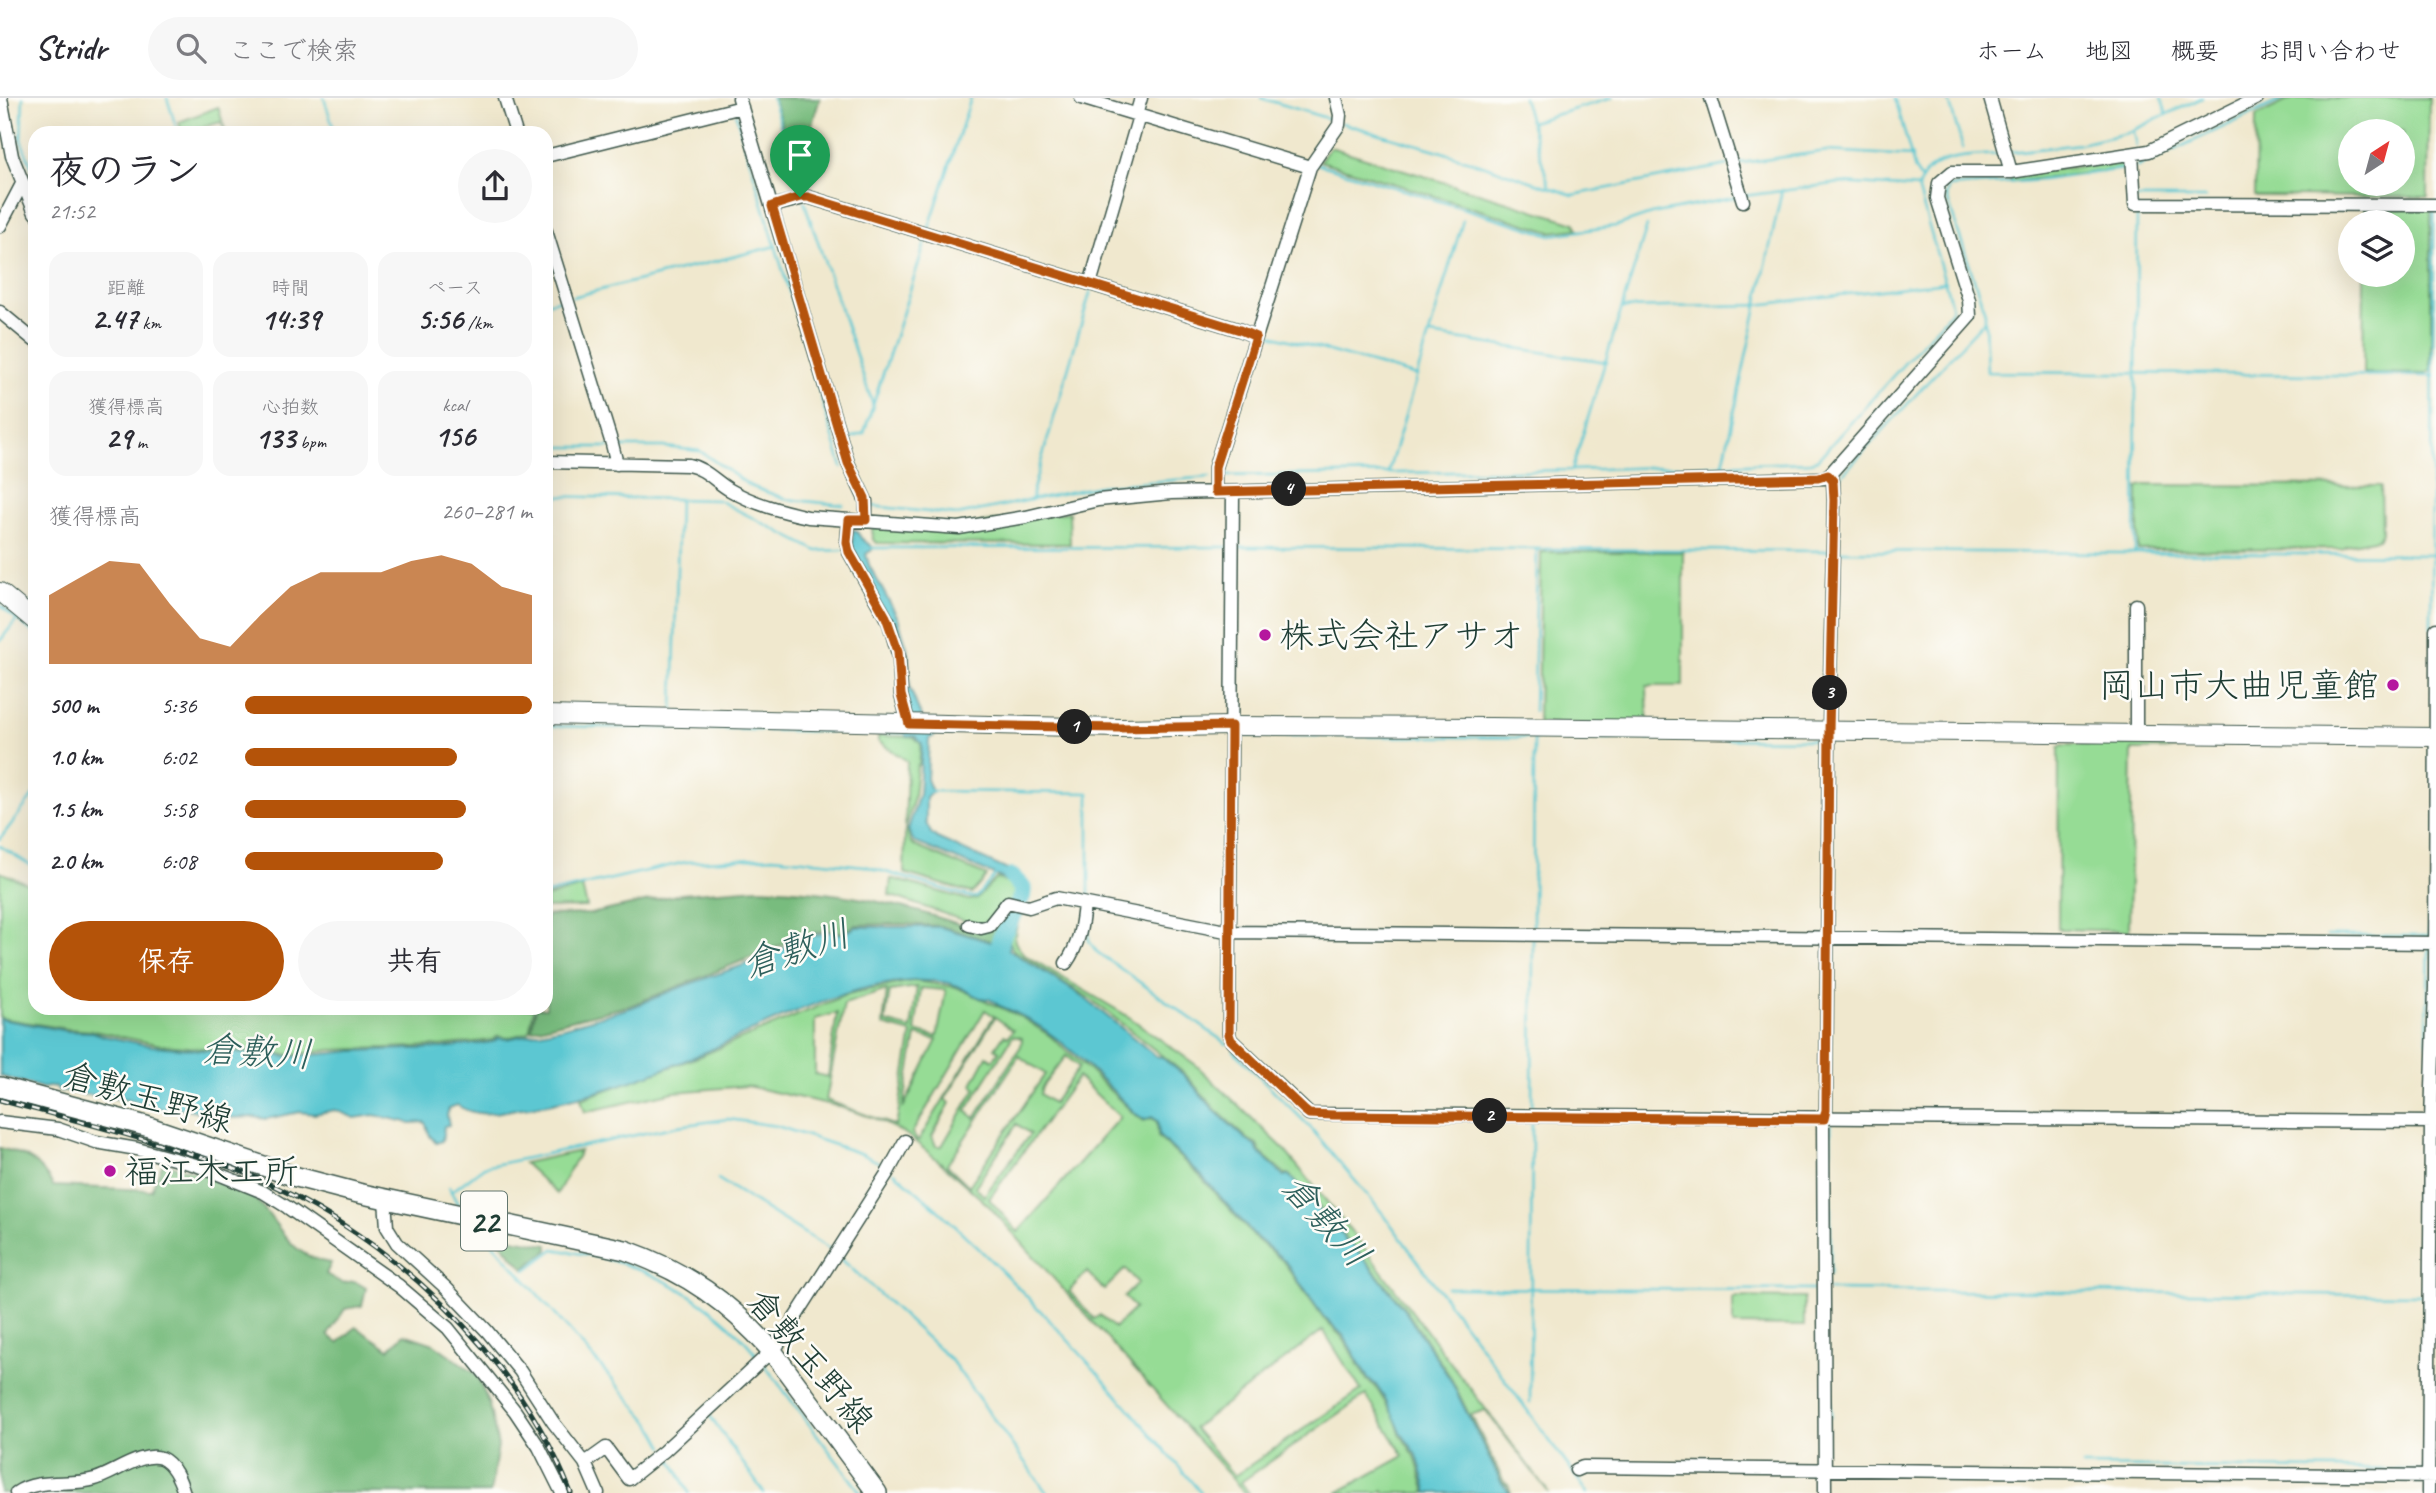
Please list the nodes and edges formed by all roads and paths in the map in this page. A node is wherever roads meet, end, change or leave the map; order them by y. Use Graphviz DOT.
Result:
graph roads {
  1 [pos="1,98"];
  2 [pos="505,98"];
  3 [pos="1081,98"];
  4 [pos="1336,98"];
  5 [pos="1711,98"];
  6 [pos="1990,98"];
  7 [pos="2257,98"];
  8 [pos="737,106"];
  9 [pos="1138,110"];
  10 [pos="514,126"];
  11 [pos="553,154"];
  12 [pos="12,156"];
  13 [pos="2132,163"];
  14 [pos="0,165"];
  15 [pos="1309,165"];
  16 [pos="2011,172"];
  17 [pos="22,184"];
  18 [pos="28,197"];
  19 [pos="1742,198"];
  20 [pos="771,204"];
  21 [pos="2434,205"];
  22 [pos="0,226"];
  23 [pos="553,253"];
  24 [pos="1092,283"];
  25 [pos="0,312"];
  26 [pos="1255,334"];
  27 [pos="28,335"];
  28 [pos="553,462"];
  29 [pos="617,464"];
  30 [pos="1828,475"];
  31 [pos="1215,482"];
  32 [pos="1233,492"];
  33 [pos="866,510"];
  34 [pos="849,520"];
  35 [pos="0,592"];
  36 [pos="2136,605"];
  37 [pos="28,615"];
  38 [pos="2436,629"];
  39 [pos="553,715"];
  40 [pos="915,724"];
  41 [pos="1231,732"];
  42 [pos="2136,734"];
  43 [pos="1829,737"];
  44 [pos="2436,741"];
  45 [pos="1087,904"];
  46 [pos="970,925"];
  47 [pos="1231,932"];
  48 [pos="1827,934"];
  49 [pos="2435,940"];
  50 [pos="1066,963"];
  51 [pos="0,1087"];
  52 [pos="1829,1118"];
  53 [pos="0,1122"];
  54 [pos="2430,1122"];
  55 [pos="905,1141"];
  56 [pos="385,1200"];
  57 [pos="765,1357"];
  58 [pos="585,1463"];
  59 [pos="1825,1468"];
  60 [pos="1576,1470"];
  61 [pos="2428,1476"];
  62 [pos="16,1493"];
  63 [pos="184,1493"];
  64 [pos="562,1493"];
  65 [pos="598,1493"];
  66 [pos="877,1493"];
  67 [pos="1825,1493"];
  68 [pos="2428,1493"];
  1 -- 12 [label="street"];
  2 -- 10 [label="street"];
  3 -- 9 [label="street"];
  4 -- 15 [label="street"];
  5 -- 19 [label="street"];
  6 -- 16 [label="street"];
  7 -- 13 [label="street"];
  8 -- 11 [label="street"];
  8 -- 20 [label="street"];
  9 -- 15 [label="street"];
  9 -- 24 [label="street"];
  12 -- 14 [label="street"];
  12 -- 17 [label="street"];
  13 -- 16 [label="street"];
  13 -- 21 [label="street"];
  15 -- 26 [label="street"];
  16 -- 30 [label="street"];
  17 -- 18 [label="street"];
  17 -- 22 [label="street"];
  20 -- 24 [label="street"];
  20 -- 33 [label="street"];
  23 -- 29 [label="street"];
  24 -- 26 [label="street"];
  25 -- 27 [label="street"];
  26 -- 31 [label="street"];
  28 -- 29 [label="street"];
  29 -- 34 [label="street"];
  30 -- 32 [label="street"];
  30 -- 43 [label="street"];
  31 -- 32 [label="street"];
  31 -- 33 [label="street"];
  32 -- 41 [label="street"];
  33 -- 34 [label="street"];
  34 -- 40 [label="street"];
  35 -- 37 [label="street"];
  36 -- 42 [label="street"];
  38 -- 44 [label="street"];
  39 -- 40 [label="street"];
  40 -- 41 [label="street"];
  41 -- 43 [label="street"];
  41 -- 47 [label="street"];
  42 -- 43 [label="street"];
  42 -- 44 [label="street"];
  43 -- 48 [label="street"];
  44 -- 49 [label="street"];
  45 -- 46 [label="street"];
  45 -- 47 [label="street"];
  45 -- 50 [label="street"];
  47 -- 48 [label="street"];
  47 -- 52 [label="street"];
  48 -- 49 [label="street"];
  48 -- 52 [label="street"];
  49 -- 54 [label="street"];
  51 -- 56 [label="main road, 倉敷玉野線 / 22"];
  52 -- 54 [label="street"];
  52 -- 59 [label="street"];
  53 -- 64 [label="street"];
  54 -- 61 [label="street"];
  55 -- 57 [label="street"];
  56 -- 57 [label="main road, 倉敷玉野線 / 22"];
  56 -- 58 [label="street"];
  57 -- 58 [label="street"];
  57 -- 66 [label="main road, 倉敷玉野線 / 22"];
  58 -- 65 [label="street"];
  59 -- 60 [label="street"];
  59 -- 61 [label="street"];
  59 -- 67 [label="street"];
  61 -- 68 [label="street"];
  62 -- 63 [label="street"];
}
